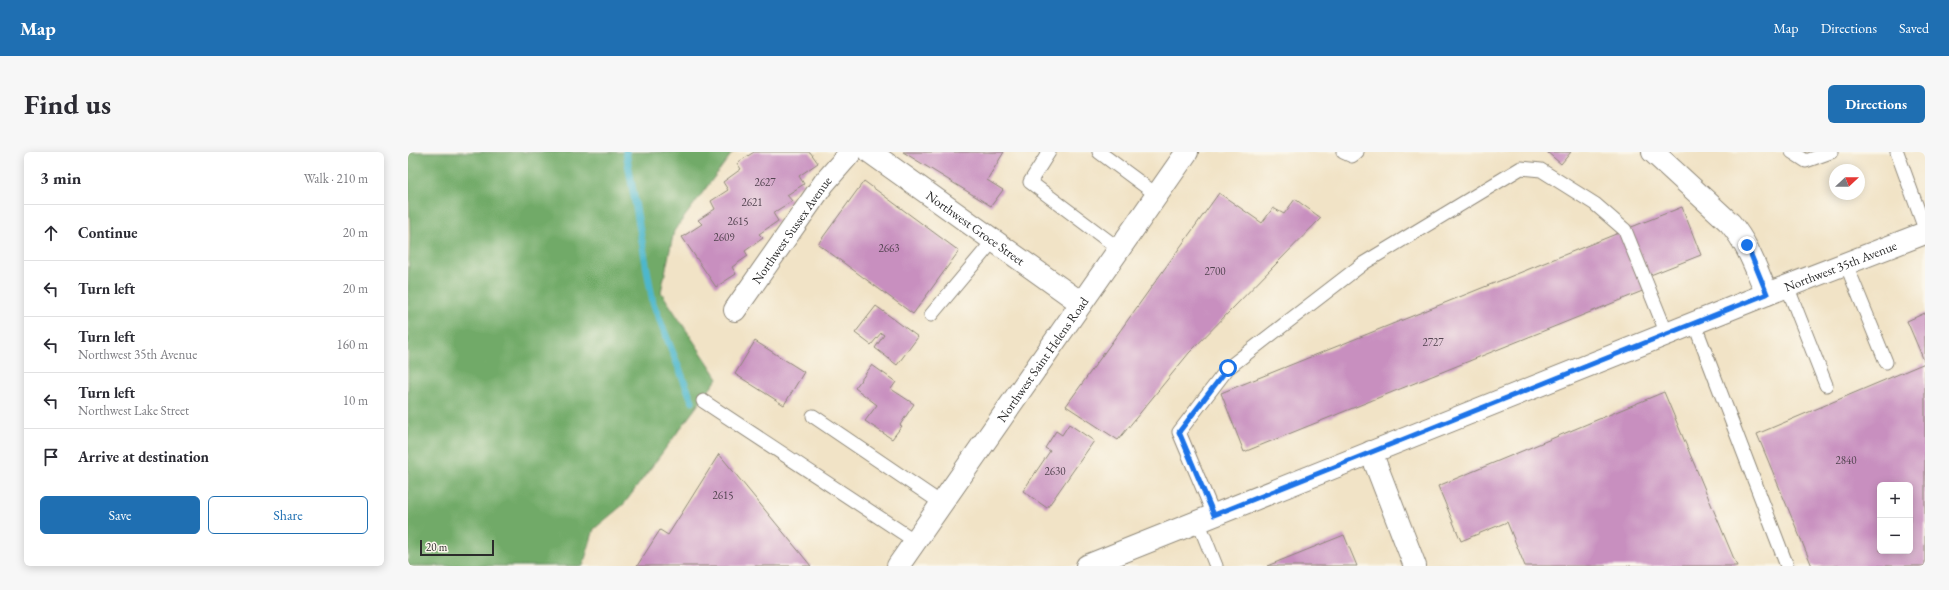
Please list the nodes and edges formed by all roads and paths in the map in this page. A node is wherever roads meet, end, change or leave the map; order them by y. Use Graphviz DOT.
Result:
graph roads {
  1 [pos="851,152"];
  2 [pos="870,152"];
  3 [pos="1049,152"];
  4 [pos="1099,152"];
  5 [pos="1187,152"];
  6 [pos="1343,152"];
  7 [pos="1357,152"];
  8 [pos="1653,152"];
  9 [pos="1792,152"];
  10 [pos="1831,152"];
  11 [pos="1897,152"];
  12 [pos="1157,195"];
  13 [pos="1925,229"];
  14 [pos="1925,233"];
  15 [pos="993,241"];
  16 [pos="1119,249"];
  17 [pos="1846,264"];
  18 [pos="1787,286"];
  19 [pos="1767,294"];
  20 [pos="1081,303"];
  21 [pos="735,310"];
  22 [pos="932,315"];
  23 [pos="1694,323"];
  24 [pos="1667,334"];
  25 [pos="1886,362"];
  26 [pos="1826,385"];
  27 [pos="703,402"];
  28 [pos="813,416"];
  29 [pos="1371,452"];
  30 [pos="941,503"];
  31 [pos="1206,518"];
  32 [pos="915,541"];
  33 [pos="898,566"];
  34 [pos="1087,566"];
  35 [pos="1216,566"];
  36 [pos="1415,566"];
  37 [pos="1787,566"];
  1 -- 21 [label="street, Northwest Sussex Avenue"];
  2 -- 15 [label="street, Northwest Groce Street"];
  3 -- 16 [label="lane"];
  4 -- 12 [label="lane"];
  5 -- 12 [label="street, Northwest Saint Helens Road"];
  6 -- 7 [label="lane"];
  8 -- 19 [label="street"];
  9 -- 10 [label="lane"];
  11 -- 13 [label="lane"];
  12 -- 16 [label="street, Northwest Saint Helens Road"];
  14 -- 17 [label="street, Northwest 35th Avenue"];
  15 -- 20 [label="street, Northwest Groce Street"];
  15 -- 22 [label="lane"];
  16 -- 20 [label="street, Northwest Saint Helens Road"];
  17 -- 18 [label="street, Northwest 35th Avenue"];
  17 -- 25 [label="lane"];
  18 -- 19 [label="street, Northwest 35th Avenue"];
  18 -- 26 [label="lane"];
  19 -- 23 [label="street, Northwest 35th Avenue"];
  20 -- 30 [label="street, Northwest Saint Helens Road"];
  23 -- 24 [label="street, Northwest 35th Avenue"];
  23 -- 37 [label="lane"];
  24 -- 29 [label="street, Northwest 35th Avenue"];
  24 -- 31 [label="lane"];
  27 -- 32 [label="lane"];
  28 -- 30 [label="lane"];
  29 -- 31 [label="street, Northwest 35th Avenue"];
  29 -- 36 [label="street"];
  30 -- 32 [label="street, Northwest Saint Helens Road"];
  31 -- 34 [label="street, Northwest 35th Avenue"];
  31 -- 35 [label="lane"];
  32 -- 33 [label="street, Northwest Saint Helens Road"];
}
